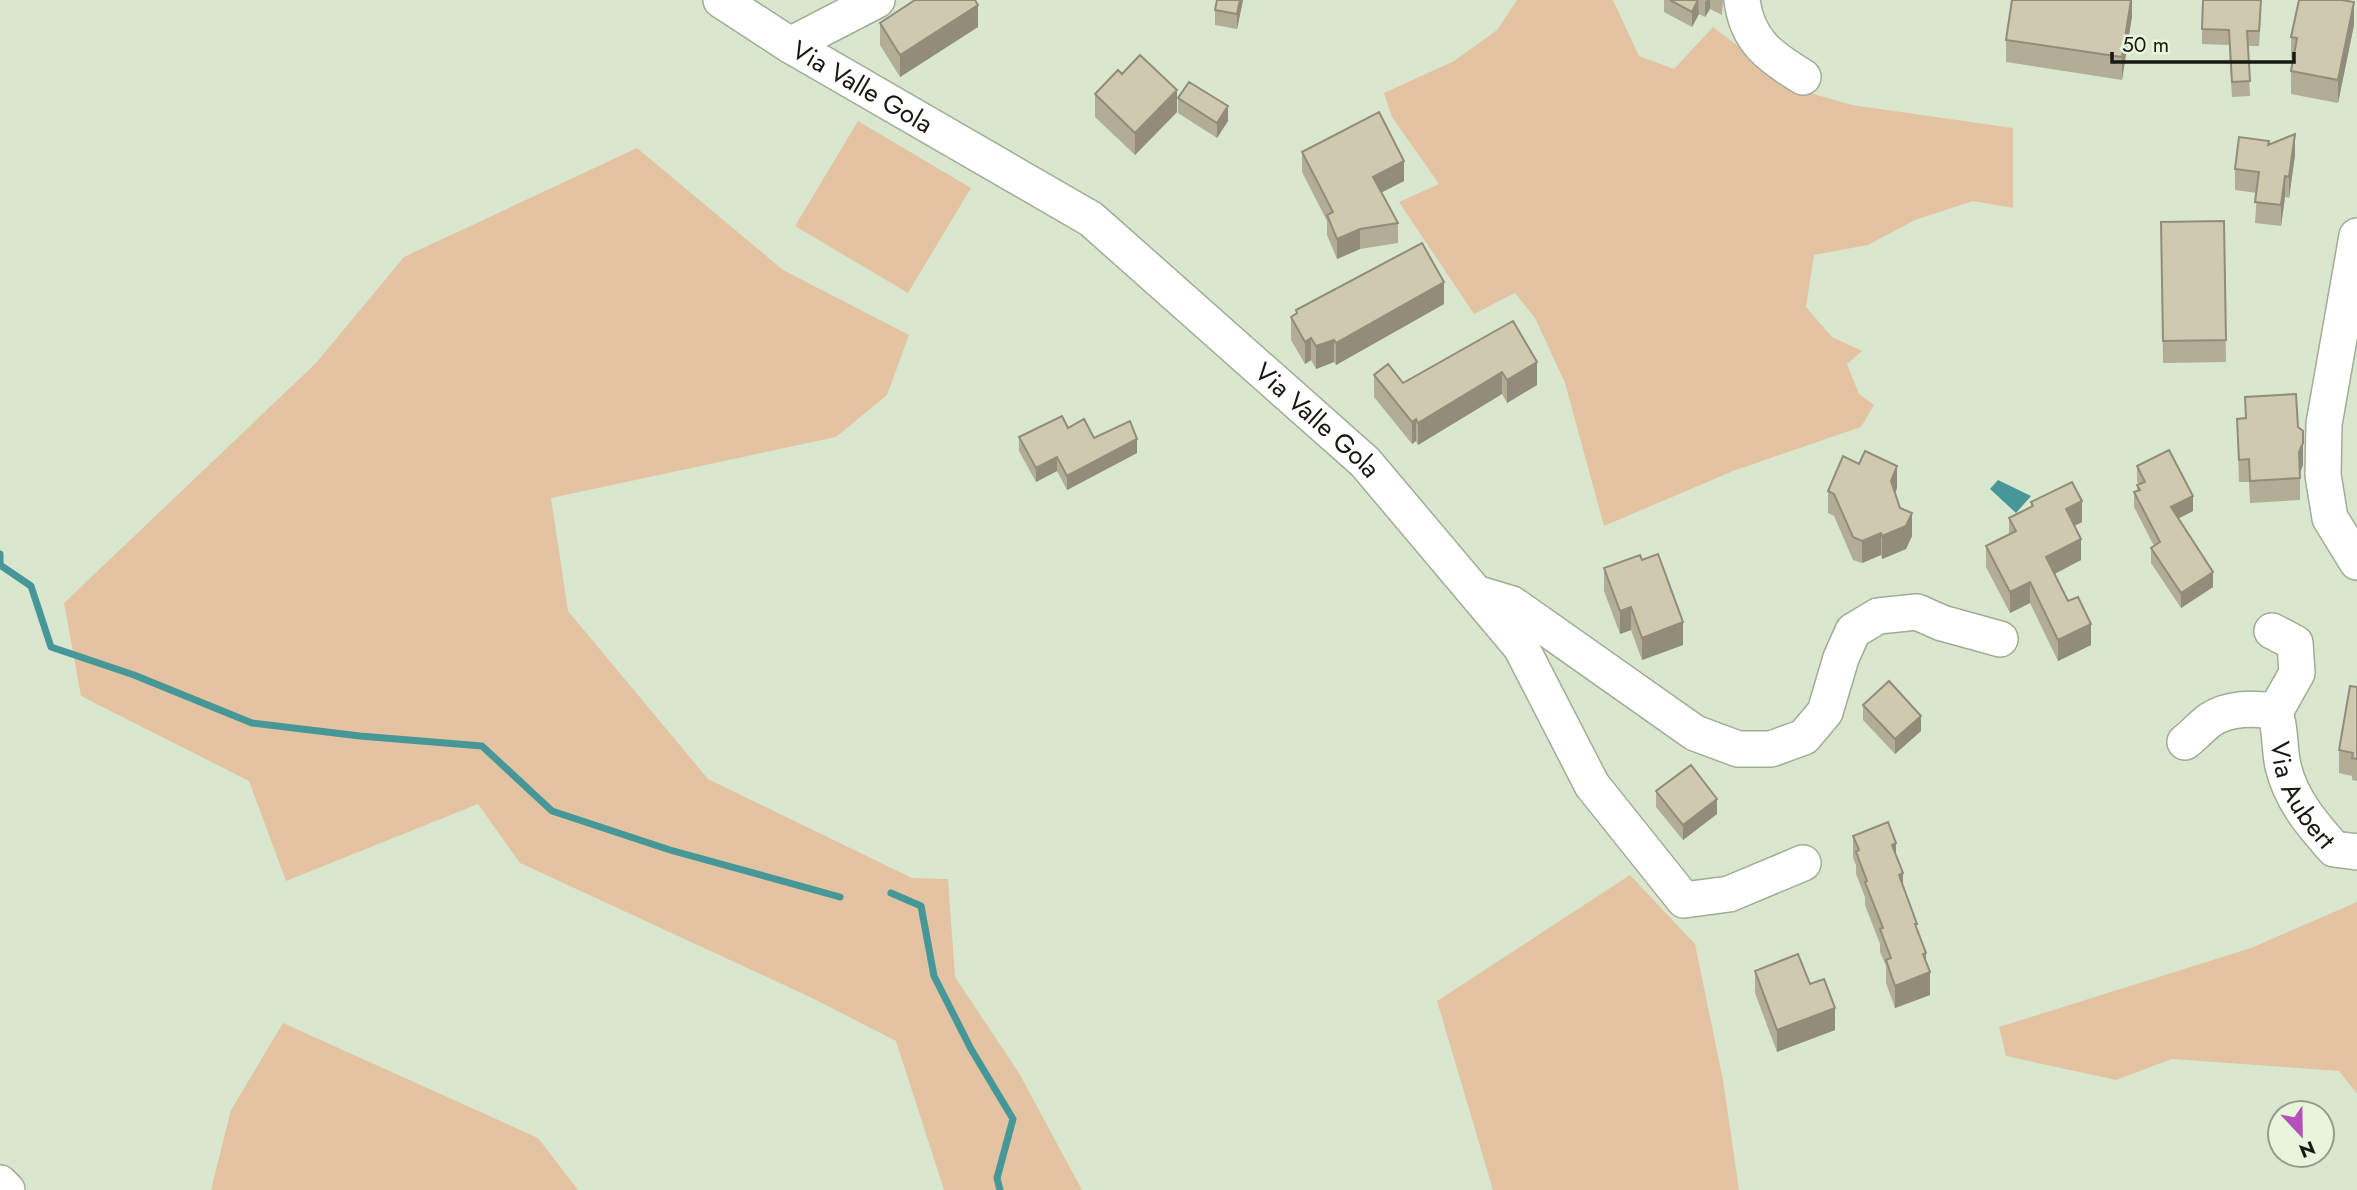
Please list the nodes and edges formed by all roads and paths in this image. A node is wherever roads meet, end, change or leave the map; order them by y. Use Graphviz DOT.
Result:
graph roads {
  1 [pos="721,0"];
  2 [pos="877,0"];
  3 [pos="1742,0"];
  4 [pos="790,45"];
  5 [pos="1803,77"];
  6 [pos="2357,236"];
  7 [pos="2357,562"];
  8 [pos="1475,593"];
  9 [pos="2272,631"];
  10 [pos="2000,639"];
  11 [pos="2275,712"];
  12 [pos="2185,742"];
  13 [pos="2357,852"];
  14 [pos="1803,863"];
  15 [pos="0,1183"];
  16 [pos="7,1190"];
  1 -- 4 [label="street, Via Valle Gola"];
  2 -- 4 [label="street"];
  3 -- 5 [label="street"];
  4 -- 8 [label="street, Via Valle Gola"];
  6 -- 7 [label="street"];
  8 -- 10 [label="street"];
  8 -- 14 [label="street, Via Valle Gola"];
  9 -- 11 [label="street, Via Aubert"];
  11 -- 12 [label="street, Via Aubert"];
  11 -- 13 [label="street, Via Aubert"];
  15 -- 16 [label="street"];
}
